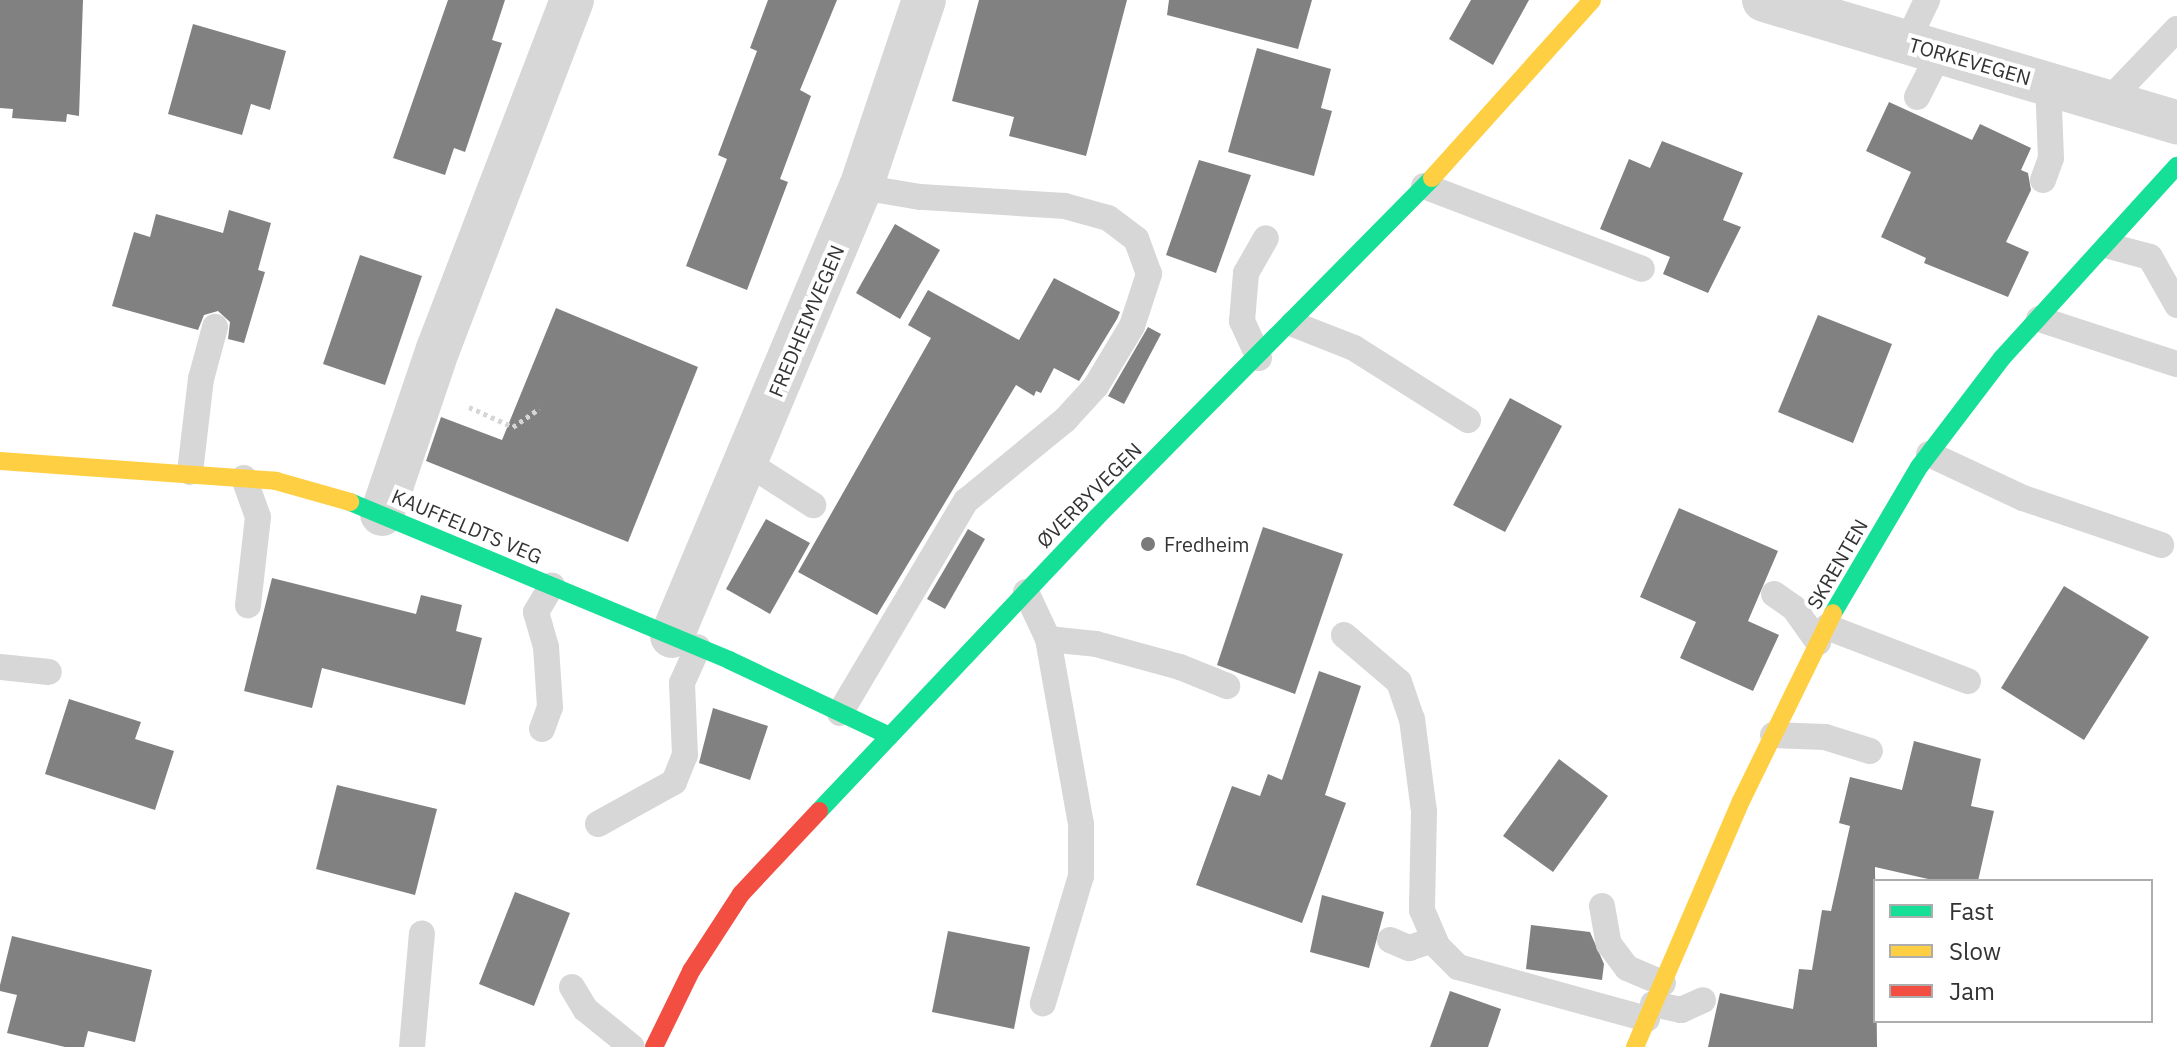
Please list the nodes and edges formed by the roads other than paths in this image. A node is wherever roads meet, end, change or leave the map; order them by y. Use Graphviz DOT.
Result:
graph roads {
  1 [pos="572,0"];
  2 [pos="924,0"];
  3 [pos="1592,0"];
  4 [pos="1764,0"];
  5 [pos="1927,0"];
  6 [pos="2177,29"];
  7 [pos="1924,47"];
  8 [pos="2048,84"];
  9 [pos="1917,97"];
  10 [pos="2108,101"];
  11 [pos="2177,122"];
  12 [pos="2177,166"];
  13 [pos="2043,180"];
  14 [pos="1424,186"];
  15 [pos="861,187"];
  16 [pos="1266,238"];
  17 [pos="2109,246"];
  18 [pos="1642,269"];
  19 [pos="2177,305"];
  20 [pos="2039,319"];
  21 [pos="1293,324"];
  22 [pos="215,327"];
  23 [pos="1259,358"];
  24 [pos="2177,364"];
  25 [pos="1468,420"];
  26 [pos="1929,454"];
  27 [pos="0,461"];
  28 [pos="746,462"];
  29 [pos="190,472"];
  30 [pos="244,478"];
  31 [pos="813,505"];
  32 [pos="382,514"];
  33 [pos="2161,545"];
  34 [pos="552,585"];
  35 [pos="1026,592"];
  36 [pos="1774,594"];
  37 [pos="248,605"];
  38 [pos="1344,635"];
  39 [pos="1822,635"];
  40 [pos="1048,639"];
  41 [pos="685,642"];
  42 [pos="0,667"];
  43 [pos="49,672"];
  44 [pos="1968,681"];
  45 [pos="1227,686"];
  46 [pos="840,713"];
  47 [pos="542,729"];
  48 [pos="1773,735"];
  49 [pos="890,736"];
  50 [pos="1870,751"];
  51 [pos="598,824"];
  52 [pos="1602,906"];
  53 [pos="422,933"];
  54 [pos="1390,940"];
  55 [pos="1434,940"];
  56 [pos="572,987"];
  57 [pos="1703,1000"];
  58 [pos="1654,1002"];
  59 [pos="1043,1003"];
  60 [pos="412,1047"];
  61 [pos="632,1047"];
  62 [pos="654,1047"];
  63 [pos="1635,1047"];
  1 -- 32 [label="street"];
  2 -- 15 [label="street, FREDHEIMVEGEN"];
  3 -- 14 [label="street, ØVERBYVEGEN"];
  4 -- 7 [label="street, TORKEVEGEN"];
  5 -- 7 [label="lane"];
  6 -- 10 [label="lane"];
  7 -- 8 [label="street, TORKEVEGEN"];
  7 -- 9 [label="lane"];
  8 -- 10 [label="street, TORKEVEGEN"];
  8 -- 13 [label="lane"];
  10 -- 11 [label="street, TORKEVEGEN"];
  12 -- 17 [label="street, SKRENTEN"];
  14 -- 18 [label="lane"];
  14 -- 21 [label="street, ØVERBYVEGEN"];
  15 -- 28 [label="street, FREDHEIMVEGEN"];
  15 -- 46 [label="lane"];
  16 -- 23 [label="lane"];
  17 -- 19 [label="lane"];
  17 -- 20 [label="street, SKRENTEN"];
  20 -- 24 [label="lane"];
  20 -- 26 [label="street, SKRENTEN"];
  21 -- 23 [label="street, ØVERBYVEGEN"];
  21 -- 25 [label="lane"];
  22 -- 29 [label="lane"];
  23 -- 35 [label="street, ØVERBYVEGEN"];
  26 -- 33 [label="lane"];
  26 -- 39 [label="street, SKRENTEN"];
  27 -- 29 [label="street, KAUFFELDTS VEG"];
  28 -- 31 [label="lane"];
  28 -- 41 [label="street, FREDHEIMVEGEN"];
  29 -- 30 [label="street, KAUFFELDTS VEG"];
  30 -- 32 [label="street, KAUFFELDTS VEG"];
  30 -- 37 [label="lane"];
  32 -- 34 [label="street, KAUFFELDTS VEG"];
  34 -- 41 [label="street, KAUFFELDTS VEG"];
  34 -- 47 [label="lane"];
  35 -- 40 [label="lane"];
  35 -- 49 [label="street, ØVERBYVEGEN"];
  36 -- 39 [label="lane"];
  38 -- 55 [label="lane"];
  39 -- 44 [label="lane"];
  39 -- 48 [label="street, SKRENTEN"];
  40 -- 45 [label="lane"];
  40 -- 59 [label="lane"];
  41 -- 46 [label="street, KAUFFELDTS VEG"];
  41 -- 51 [label="lane"];
  42 -- 43 [label="lane"];
  46 -- 49 [label="street, KAUFFELDTS VEG"];
  48 -- 50 [label="lane"];
  48 -- 58 [label="street, SKRENTEN"];
  49 -- 62 [label="street, ØVERBYVEGEN"];
  52 -- 58 [label="lane"];
  53 -- 60 [label="lane"];
  54 -- 55 [label="lane"];
  55 -- 58 [label="lane"];
  56 -- 61 [label="lane"];
  57 -- 58 [label="lane"];
  58 -- 63 [label="street, SKRENTEN"];
}
